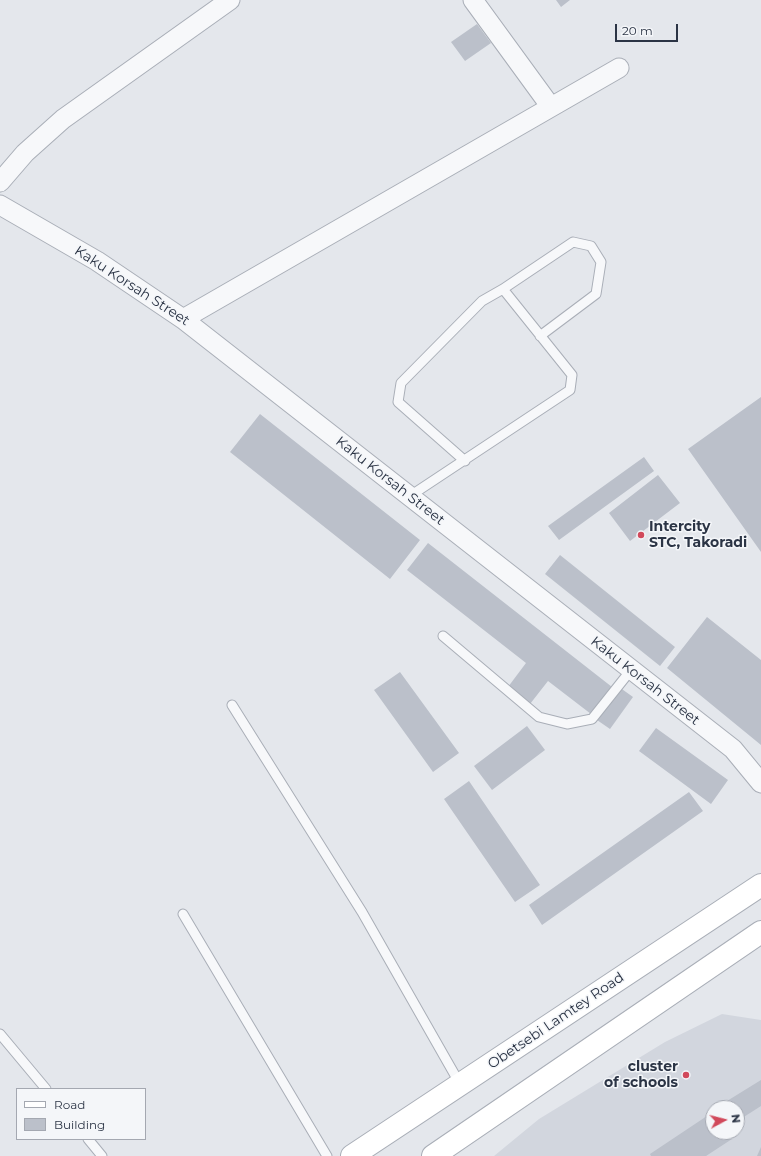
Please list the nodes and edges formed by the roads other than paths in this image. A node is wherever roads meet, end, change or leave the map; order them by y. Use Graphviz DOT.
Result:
graph roads {
  1 [pos="230,0"];
  2 [pos="473,0"];
  3 [pos="619,68"];
  4 [pos="551,107"];
  5 [pos="0,182"];
  6 [pos="0,205"];
  7 [pos="503,288"];
  8 [pos="183,319"];
  9 [pos="540,336"];
  10 [pos="465,461"];
  11 [pos="410,496"];
  12 [pos="444,636"];
  13 [pos="631,670"];
  14 [pos="232,705"];
  15 [pos="761,783"];
  16 [pos="761,885"];
  17 [pos="183,914"];
  18 [pos="761,932"];
  19 [pos="0,1034"];
  20 [pos="460,1084"];
  21 [pos="45,1088"];
  22 [pos="89,1140"];
  23 [pos="102,1156"];
  24 [pos="327,1156"];
  25 [pos="352,1156"];
  26 [pos="433,1156"];
  1 -- 5 [label="street"];
  2 -- 4 [label="street"];
  3 -- 4 [label="street"];
  4 -- 8 [label="street"];
  6 -- 8 [label="street, Kaku Korsah Street"];
  7 -- 9 [label="lane"];
  7 -- 9 [label="lane"];
  7 -- 10 [label="lane"];
  8 -- 11 [label="street, Kaku Korsah Street"];
  9 -- 10 [label="lane"];
  10 -- 11 [label="lane"];
  11 -- 13 [label="street, Kaku Korsah Street"];
  12 -- 13 [label="lane"];
  13 -- 15 [label="street, Kaku Korsah Street"];
  14 -- 20 [label="lane"];
  16 -- 20 [label="main road, Obetsebi Lamtey Road"];
  17 -- 24 [label="lane"];
  18 -- 26 [label="main road"];
  19 -- 21 [label="lane"];
  20 -- 25 [label="main road, Obetsebi Lamtey Road"];
  22 -- 23 [label="lane"];
}
